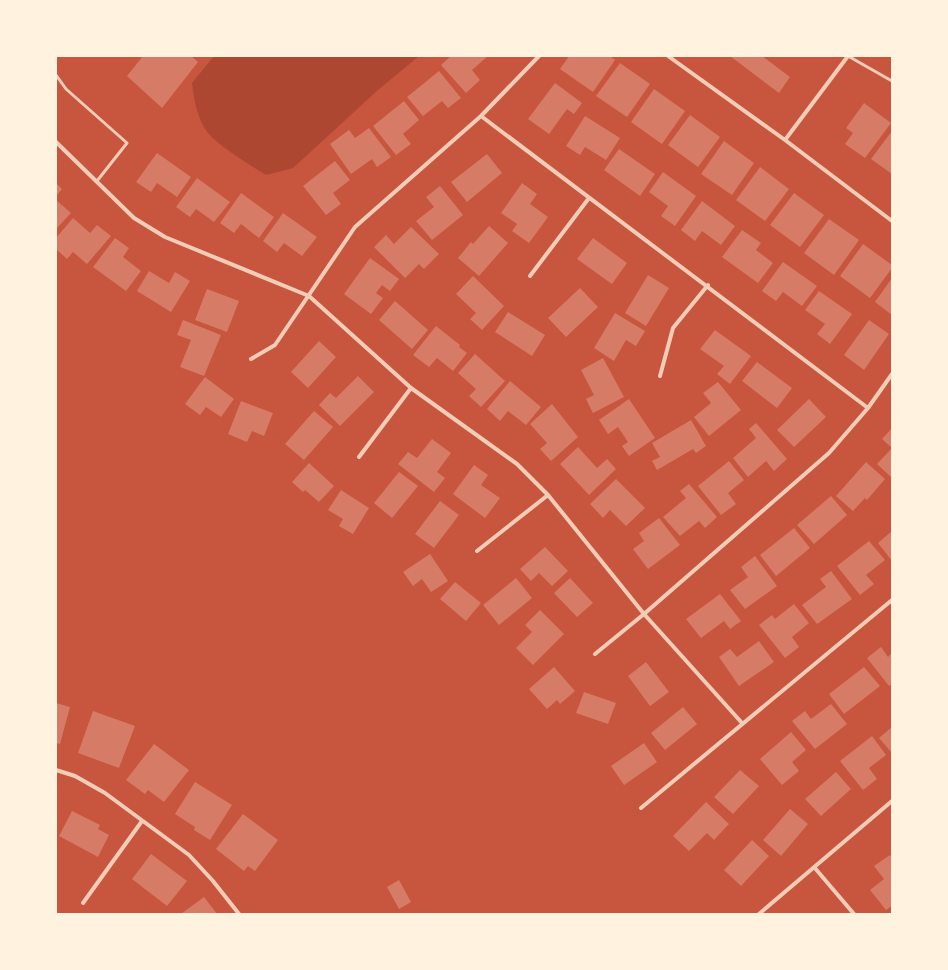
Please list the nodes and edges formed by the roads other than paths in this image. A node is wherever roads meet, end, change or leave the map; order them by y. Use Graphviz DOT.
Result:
graph roads {
  1 [pos="539,56"];
  2 [pos="668,56"];
  3 [pos="848,56"];
  4 [pos="56,75"];
  5 [pos="892,82"];
  6 [pos="481,116"];
  7 [pos="785,140"];
  8 [pos="56,142"];
  9 [pos="97,181"];
  10 [pos="589,198"];
  11 [pos="892,221"];
  12 [pos="530,276"];
  13 [pos="708,285"];
  14 [pos="309,296"];
  15 [pos="251,359"];
  16 [pos="892,374"];
  17 [pos="660,376"];
  18 [pos="411,388"];
  19 [pos="868,408"];
  20 [pos="359,457"];
  21 [pos="548,495"];
  22 [pos="476,551"];
  23 [pos="892,600"];
  24 [pos="644,614"];
  25 [pos="595,654"];
  26 [pos="742,723"];
  27 [pos="56,770"];
  28 [pos="892,801"];
  29 [pos="641,808"];
  30 [pos="142,821"];
  31 [pos="814,867"];
  32 [pos="83,903"];
  33 [pos="238,914"];
  34 [pos="759,914"];
  35 [pos="854,914"];
  1 -- 6 [label="street"];
  2 -- 7 [label="street"];
  3 -- 5 [label="lane"];
  3 -- 7 [label="street"];
  4 -- 9 [label="lane"];
  6 -- 10 [label="street"];
  6 -- 14 [label="street"];
  7 -- 11 [label="street"];
  8 -- 9 [label="street"];
  9 -- 14 [label="street"];
  10 -- 12 [label="street"];
  10 -- 13 [label="street"];
  13 -- 17 [label="street"];
  13 -- 19 [label="street"];
  14 -- 15 [label="street"];
  14 -- 18 [label="street"];
  16 -- 19 [label="street"];
  18 -- 20 [label="street"];
  18 -- 21 [label="street"];
  19 -- 24 [label="street"];
  21 -- 22 [label="street"];
  21 -- 24 [label="street"];
  23 -- 26 [label="street"];
  24 -- 25 [label="street"];
  24 -- 26 [label="street"];
  26 -- 29 [label="street"];
  27 -- 30 [label="street"];
  28 -- 31 [label="street"];
  30 -- 32 [label="street"];
  30 -- 33 [label="street"];
  31 -- 34 [label="street"];
  31 -- 35 [label="street"];
}
